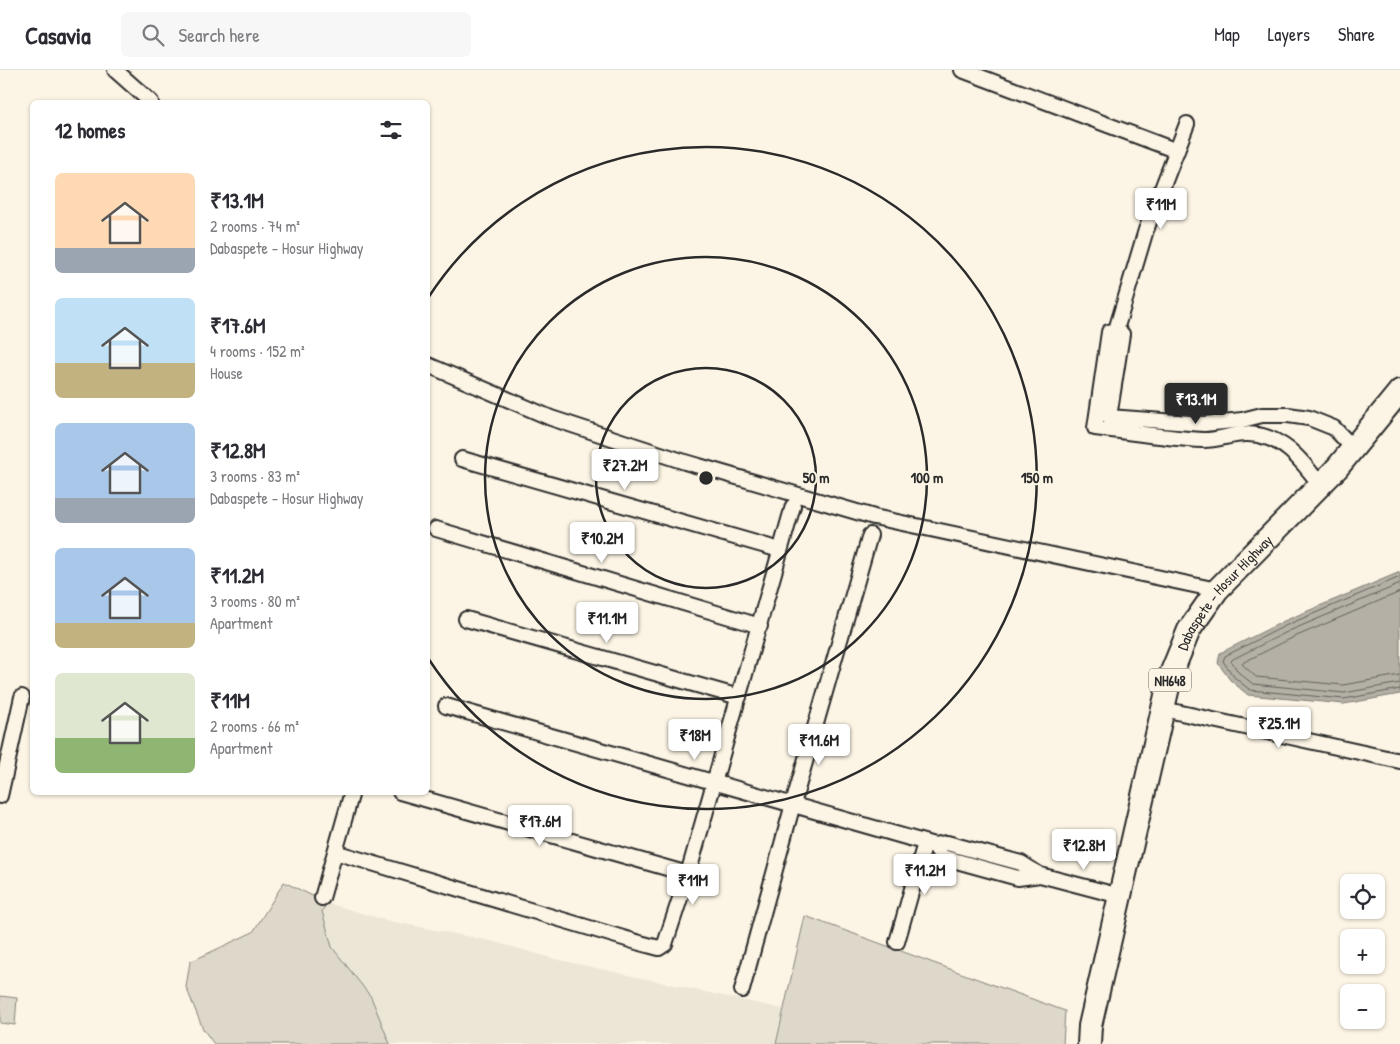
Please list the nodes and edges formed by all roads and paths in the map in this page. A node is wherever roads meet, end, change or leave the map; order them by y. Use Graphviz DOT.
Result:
graph roads {
  1 [pos="115,70"];
  2 [pos="962,70"];
  3 [pos="149,100"];
  4 [pos="1187,124"];
  5 [pos="1177,150"];
  6 [pos="1116,330"];
  7 [pos="430,366"];
  8 [pos="1400,391"];
  9 [pos="1354,449"];
  10 [pos="462,459"];
  11 [pos="1320,485"];
  12 [pos="793,506"];
  13 [pos="436,529"];
  14 [pos="870,536"];
  15 [pos="780,550"];
  16 [pos="1217,590"];
  17 [pos="466,619"];
  18 [pos="760,626"];
  19 [pos="22,697"];
  20 [pos="739,697"];
  21 [pos="446,706"];
  22 [pos="1163,709"];
  23 [pos="1400,761"];
  24 [pos="714,782"];
  25 [pos="351,795"];
  26 [pos="411,795"];
  27 [pos="0,796"];
  28 [pos="793,804"];
  29 [pos="930,844"];
  30 [pos="335,852"];
  31 [pos="688,874"];
  32 [pos="1120,896"];
  33 [pos="322,898"];
  34 [pos="897,942"];
  35 [pos="742,990"];
  36 [pos="1089,1044"];
  1 -- 3 [label="street"];
  2 -- 5 [label="street"];
  4 -- 5 [label="street"];
  5 -- 6 [label="street"];
  6 -- 9 [label="street"];
  6 -- 11 [label="street"];
  7 -- 16 [label="street"];
  8 -- 9 [label="highway, Dabaspete - Hosur Highway / NH648"];
  9 -- 11 [label="highway, Dabaspete - Hosur Highway / NH648"];
  10 -- 15 [label="street"];
  11 -- 16 [label="highway, Dabaspete - Hosur Highway / NH648"];
  12 -- 15 [label="street"];
  13 -- 18 [label="street"];
  14 -- 28 [label="street"];
  15 -- 18 [label="street"];
  16 -- 22 [label="highway, Dabaspete - Hosur Highway / NH648"];
  17 -- 20 [label="street"];
  18 -- 20 [label="street"];
  19 -- 27 [label="street"];
  20 -- 24 [label="street"];
  21 -- 24 [label="street"];
  22 -- 23 [label="street"];
  22 -- 32 [label="highway, Dabaspete - Hosur Highway / NH648"];
  24 -- 28 [label="street"];
  24 -- 31 [label="street"];
  25 -- 30 [label="street"];
  26 -- 31 [label="street"];
  28 -- 29 [label="street"];
  28 -- 35 [label="street"];
  29 -- 32 [label="street"];
  29 -- 34 [label="street"];
  30 -- 31 [label="street"];
  30 -- 33 [label="street"];
  32 -- 36 [label="highway, Dabaspete - Hosur Highway / NH648"];
}
